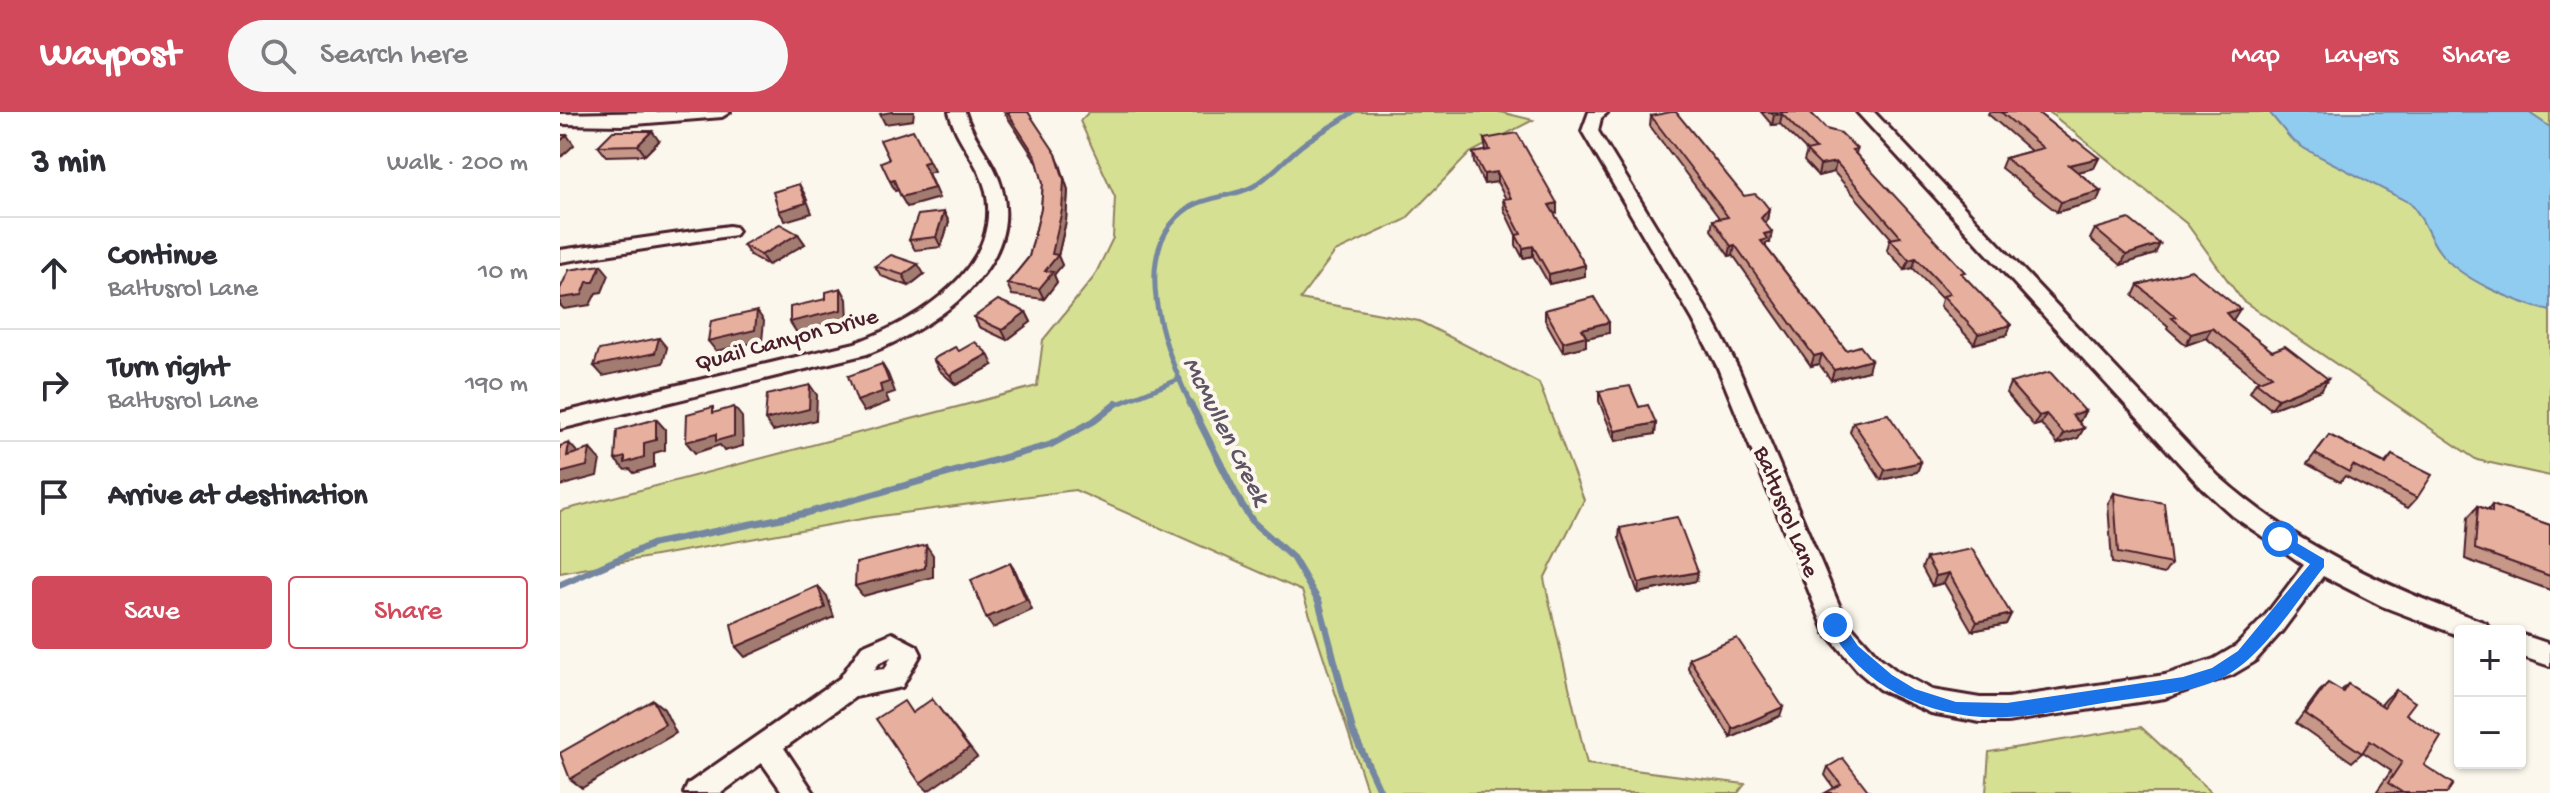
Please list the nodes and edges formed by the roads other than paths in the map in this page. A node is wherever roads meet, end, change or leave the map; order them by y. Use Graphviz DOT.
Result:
graph roads {
  1 [pos="722,112"];
  2 [pos="957,112"];
  3 [pos="1600,112"];
  4 [pos="1865,112"];
  5 [pos="560,119"];
  6 [pos="729,231"];
  7 [pos="560,256"];
  8 [pos="560,421"];
  9 [pos="2319,563"];
  10 [pos="2461,625"];
  11 [pos="2526,647"];
  12 [pos="2550,655"];
  13 [pos="849,686"];
  14 [pos="766,746"];
  15 [pos="698,793"];
  16 [pos="800,793"];
  1 -- 5 [label="street"];
  2 -- 8 [label="street, Quail Canyon Drive"];
  3 -- 9 [label="street, Baltusrol Lane"];
  4 -- 9 [label="street"];
  6 -- 7 [label="street"];
  9 -- 10 [label="street"];
  11 -- 12 [label="street"];
  13 -- 14 [label="street"];
  14 -- 15 [label="street"];
  14 -- 16 [label="street"];
}
